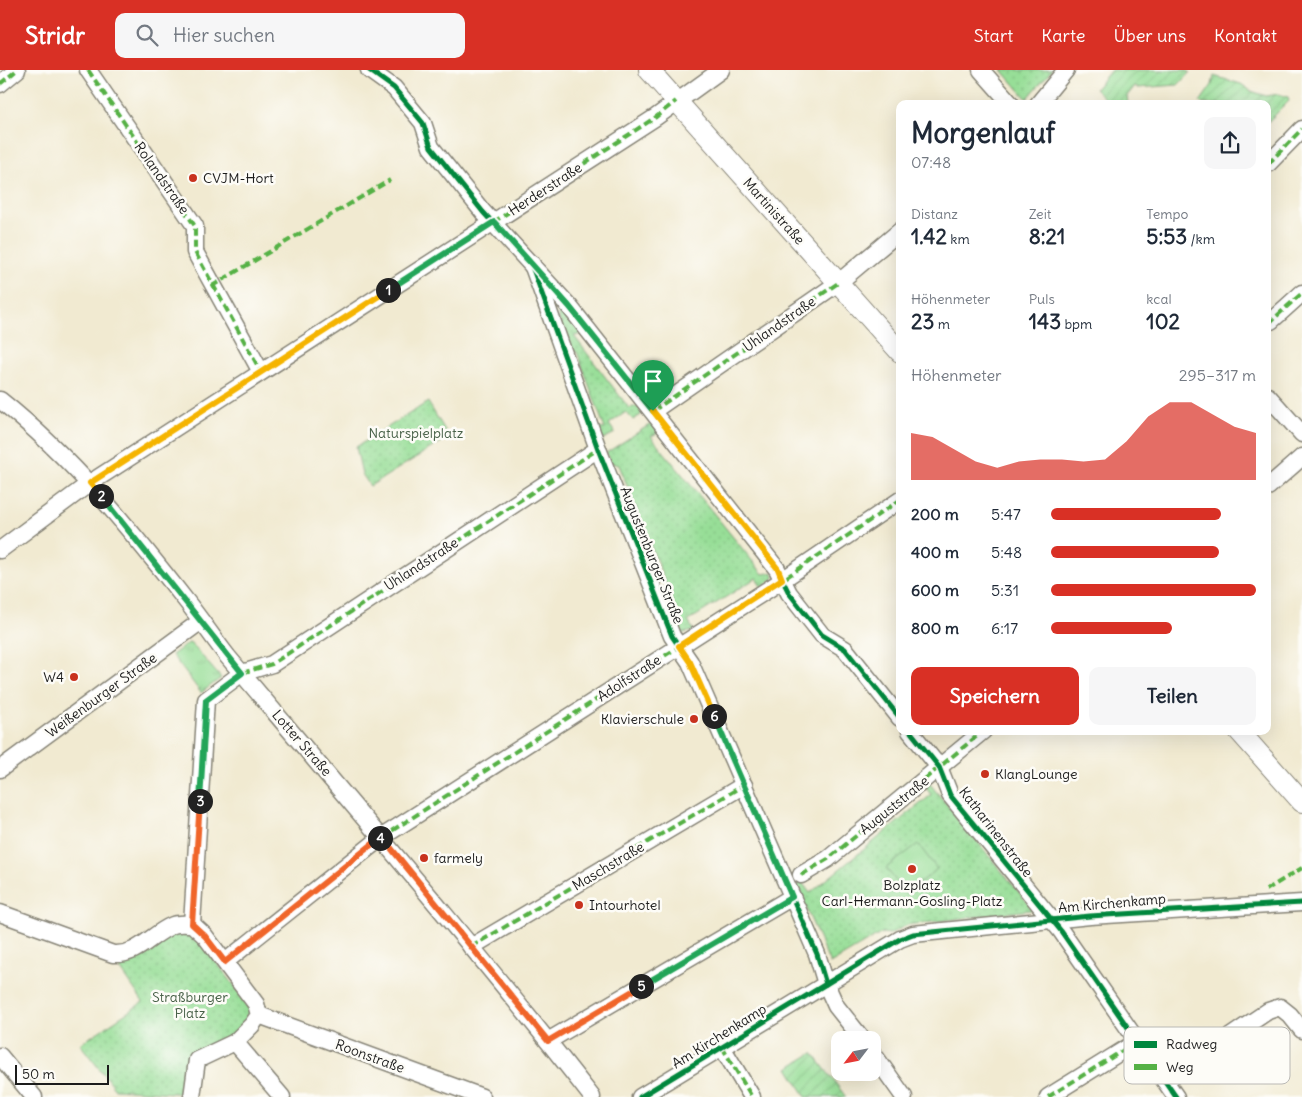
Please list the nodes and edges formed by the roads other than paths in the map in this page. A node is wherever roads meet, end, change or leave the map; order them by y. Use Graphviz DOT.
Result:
graph roads {
  1 [pos="17,70"];
  2 [pos="88,70"];
  3 [pos="369,70"];
  4 [pos="649,70"];
  5 [pos="666,70"];
  6 [pos="721,70"];
  7 [pos="981,70"];
  8 [pos="1066,70"];
  9 [pos="0,84"];
  10 [pos="682,97"];
  11 [pos="1007,100"];
  12 [pos="1041,100"];
  13 [pos="1302,129"];
  14 [pos="1271,161"];
  15 [pos="494,222"];
  16 [pos="896,234"];
  17 [pos="532,264"];
  18 [pos="844,279"];
  19 [pos="1302,293"];
  20 [pos="569,306"];
  21 [pos="550,316"];
  22 [pos="1271,320"];
  23 [pos="896,327"];
  24 [pos="896,347"];
  25 [pos="261,372"];
  26 [pos="1271,399"];
  27 [pos="0,400"];
  28 [pos="653,411"];
  29 [pos="1302,434"];
  30 [pos="598,449"];
  31 [pos="1302,457"];
  32 [pos="90,483"];
  33 [pos="1271,484"];
  34 [pos="896,503"];
  35 [pos="0,550"];
  36 [pos="782,579"];
  37 [pos="201,621"];
  38 [pos="679,646"];
  39 [pos="242,673"];
  40 [pos="896,713"];
  41 [pos="913,735"];
  42 [pos="978,735"];
  43 [pos="1243,735"];
  44 [pos="1261,735"];
  45 [pos="940,767"];
  46 [pos="0,769"];
  47 [pos="1302,782"];
  48 [pos="744,785"];
  49 [pos="1302,802"];
  50 [pos="382,837"];
  51 [pos="801,875"];
  52 [pos="792,897"];
  53 [pos="1302,903"];
  54 [pos="0,913"];
  55 [pos="1051,919"];
  56 [pos="192,924"];
  57 [pos="471,947"];
  58 [pos="225,962"];
  59 [pos="826,984"];
  60 [pos="259,1015"];
  61 [pos="1128,1027"];
  62 [pos="1244,1027"];
  63 [pos="1302,1030"];
  64 [pos="856,1031"];
  65 [pos="548,1041"];
  66 [pos="235,1042"];
  67 [pos="722,1047"];
  68 [pos="1124,1050"];
  69 [pos="0,1056"];
  70 [pos="881,1065"];
  71 [pos="1167,1084"];
  72 [pos="34,1097"];
  73 [pos="192,1097"];
  74 [pos="282,1097"];
  75 [pos="482,1097"];
  76 [pos="592,1097"];
  77 [pos="640,1097"];
  78 [pos="752,1097"];
  79 [pos="904,1097"];
  80 [pos="1048,1097"];
  81 [pos="1176,1097"];
  1 -- 9 [label="street"];
  2 -- 25 [label="street, Rolandstraße"];
  3 -- 15 [label="street"];
  4 -- 10 [label="main road, Martinistraße"];
  5 -- 10 [label="main road, Martinistraße"];
  6 -- 10 [label="street, Herderstraße"];
  7 -- 11 [label="street"];
  8 -- 12 [label="street"];
  10 -- 15 [label="street, Herderstraße"];
  10 -- 18 [label="main road, Martinistraße"];
  13 -- 14 [label="street"];
  15 -- 17 [label="street"];
  15 -- 25 [label="street, Herderstraße"];
  16 -- 18 [label="street, Uhlandstraße"];
  17 -- 20 [label="street"];
  17 -- 21 [label="street, Augustenburger Straße"];
  18 -- 23 [label="main road, Martinistraße"];
  18 -- 24 [label="main road, Martinistraße"];
  18 -- 28 [label="street, Uhlandstraße"];
  19 -- 22 [label="street"];
  20 -- 21 [label="street"];
  20 -- 28 [label="street"];
  21 -- 30 [label="street, Augustenburger Straße"];
  25 -- 32 [label="street, Herderstraße"];
  26 -- 29 [label="street"];
  27 -- 32 [label="street, Lotter Straße"];
  28 -- 36 [label="street"];
  30 -- 38 [label="street, Augustenburger Straße"];
  30 -- 39 [label="street, Uhlandstraße"];
  31 -- 33 [label="street"];
  32 -- 35 [label="street, Herderstraße"];
  32 -- 37 [label="street, Lotter Straße"];
  34 -- 36 [label="street, Adolfstraße"];
  36 -- 38 [label="street, Adolfstraße"];
  36 -- 40 [label="street"];
  37 -- 39 [label="street, Lotter Straße"];
  37 -- 46 [label="street, Weißenburger Straße"];
  38 -- 48 [label="street, Augustenburger Straße"];
  38 -- 50 [label="street, Adolfstraße"];
  39 -- 50 [label="street, Lotter Straße"];
  39 -- 56 [label="street"];
  41 -- 45 [label="street, Katharinenstraße"];
  42 -- 45 [label="street, Auguststraße"];
  43 -- 49 [label="main road"];
  44 -- 47 [label="main road"];
  45 -- 51 [label="street, Auguststraße"];
  45 -- 55 [label="street, Katharinenstraße"];
  48 -- 52 [label="street, Augustenburger Straße"];
  48 -- 57 [label="street, Maschstraße"];
  50 -- 57 [label="street, Lotter Straße"];
  50 -- 58 [label="street, Adolfstraße"];
  52 -- 59 [label="street, Augustenburger Straße"];
  52 -- 65 [label="street"];
  53 -- 55 [label="street, Am Kirchenkamp"];
  54 -- 56 [label="street"];
  55 -- 59 [label="street, Am Kirchenkamp"];
  55 -- 61 [label="street, Katharinenstraße"];
  56 -- 58 [label="street"];
  57 -- 65 [label="street, Lotter Straße"];
  58 -- 60 [label="street"];
  59 -- 64 [label="street, Augustenburger Straße"];
  59 -- 67 [label="street, Am Kirchenkamp"];
  60 -- 66 [label="street"];
  60 -- 75 [label="street, Roonstraße"];
  62 -- 63 [label="street"];
  65 -- 76 [label="street, Lotter Straße"];
  66 -- 73 [label="street"];
  66 -- 74 [label="street"];
  67 -- 77 [label="street, Am Kirchenkamp"];
  67 -- 78 [label="street"];
  68 -- 80 [label="street"];
  69 -- 72 [label="street"];
  70 -- 79 [label="street"];
  71 -- 81 [label="street, Katharinenstraße"];
}
